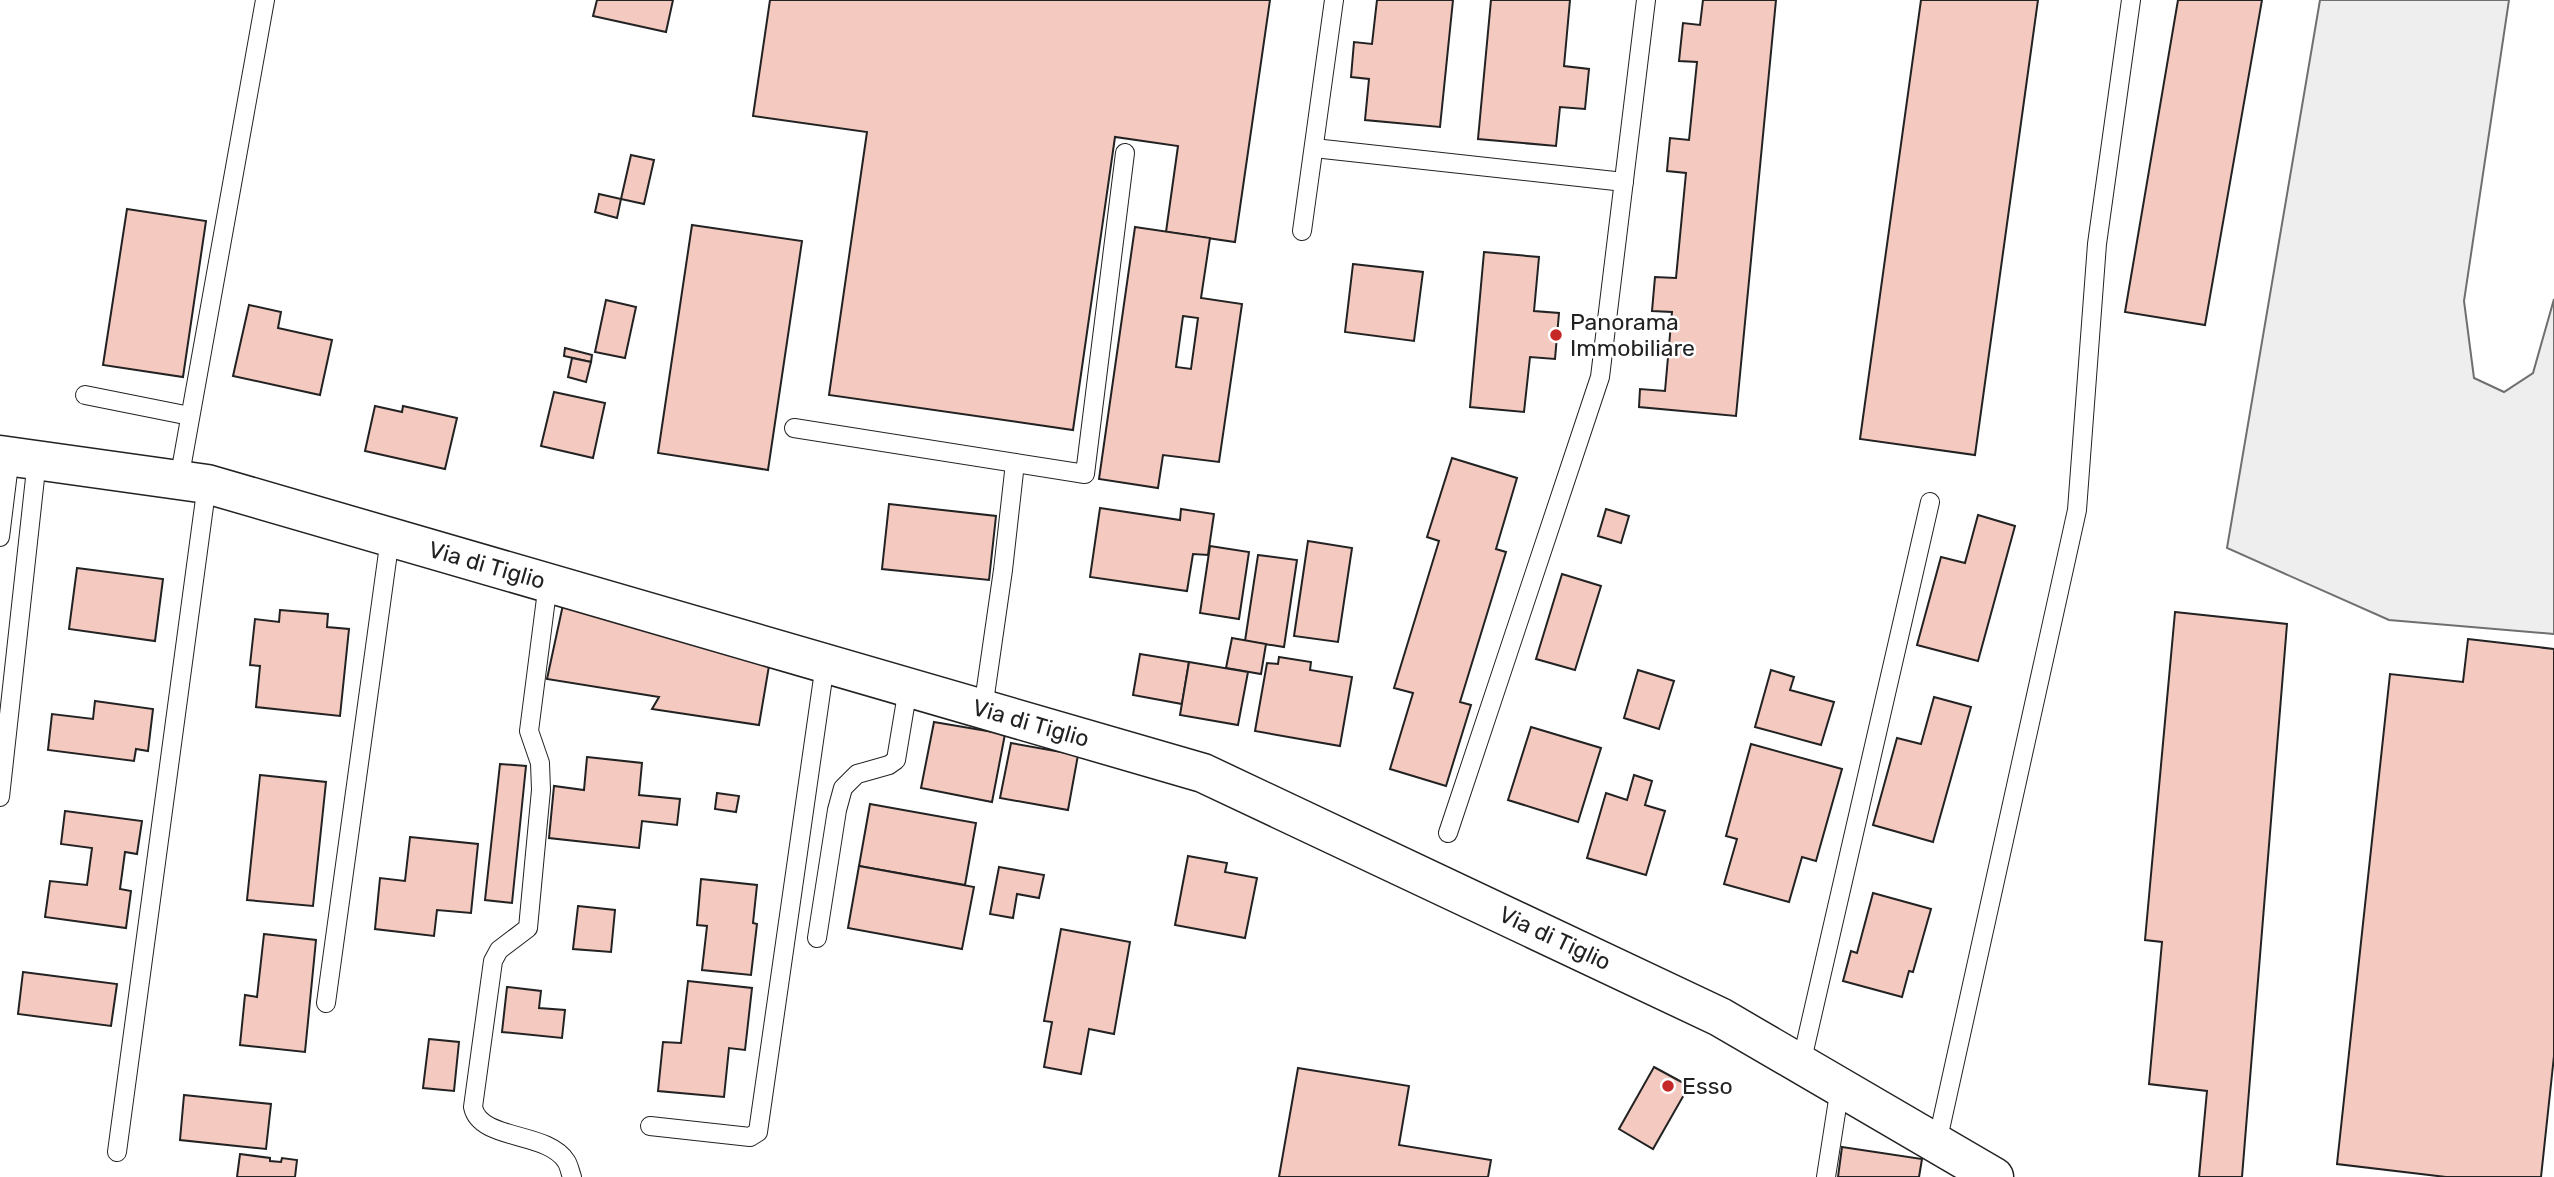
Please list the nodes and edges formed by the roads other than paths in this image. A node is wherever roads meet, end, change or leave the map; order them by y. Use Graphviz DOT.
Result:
graph roads {
  1 [pos="265,0"];
  2 [pos="1334,0"];
  3 [pos="1646,0"];
  4 [pos="2131,0"];
  5 [pos="1314,148"];
  6 [pos="1125,153"];
  7 [pos="1624,182"];
  8 [pos="1302,231"];
  9 [pos="85,395"];
  10 [pos="190,416"];
  11 [pos="794,429"];
  12 [pos="16,457"];
  13 [pos="1015,463"];
  14 [pos="193,482"];
  15 [pos="1930,502"];
  16 [pos="0,537"];
  17 [pos="390,537"];
  18 [pos="548,583"];
  19 [pos="825,664"];
  20 [pos="908,688"];
  21 [pos="983,709"];
  22 [pos="0,797"];
  23 [pos="1448,833"];
  24 [pos="817,938"];
  25 [pos="326,1003"];
  26 [pos="1801,1064"];
  27 [pos="1840,1087"];
  28 [pos="650,1126"];
  29 [pos="1937,1143"];
  30 [pos="117,1153"];
  31 [pos="572,1177"];
  32 [pos="1826,1177"];
  33 [pos="1994,1177"];
  1 -- 10 [label="lane"];
  2 -- 5 [label="lane"];
  3 -- 7 [label="lane"];
  4 -- 29 [label="lane"];
  5 -- 7 [label="lane"];
  5 -- 8 [label="lane"];
  6 -- 13 [label="lane"];
  7 -- 23 [label="lane"];
  9 -- 10 [label="lane"];
  10 -- 14 [label="lane"];
  11 -- 13 [label="lane"];
  12 -- 14 [label="main road, Via di Tiglio"];
  12 -- 16 [label="lane"];
  12 -- 22 [label="lane"];
  13 -- 21 [label="lane"];
  14 -- 17 [label="main road, Via di Tiglio"];
  14 -- 30 [label="lane"];
  15 -- 26 [label="lane"];
  17 -- 18 [label="main road, Via di Tiglio"];
  17 -- 25 [label="lane"];
  18 -- 19 [label="main road, Via di Tiglio"];
  18 -- 31 [label="lane"];
  19 -- 20 [label="main road, Via di Tiglio"];
  19 -- 28 [label="lane"];
  20 -- 21 [label="main road, Via di Tiglio"];
  20 -- 24 [label="lane"];
  21 -- 26 [label="main road, Via di Tiglio"];
  26 -- 27 [label="main road, Via di Tiglio"];
  27 -- 29 [label="main road, Via di Tiglio"];
  27 -- 32 [label="lane"];
  29 -- 33 [label="main road, Via di Tiglio"];
}
